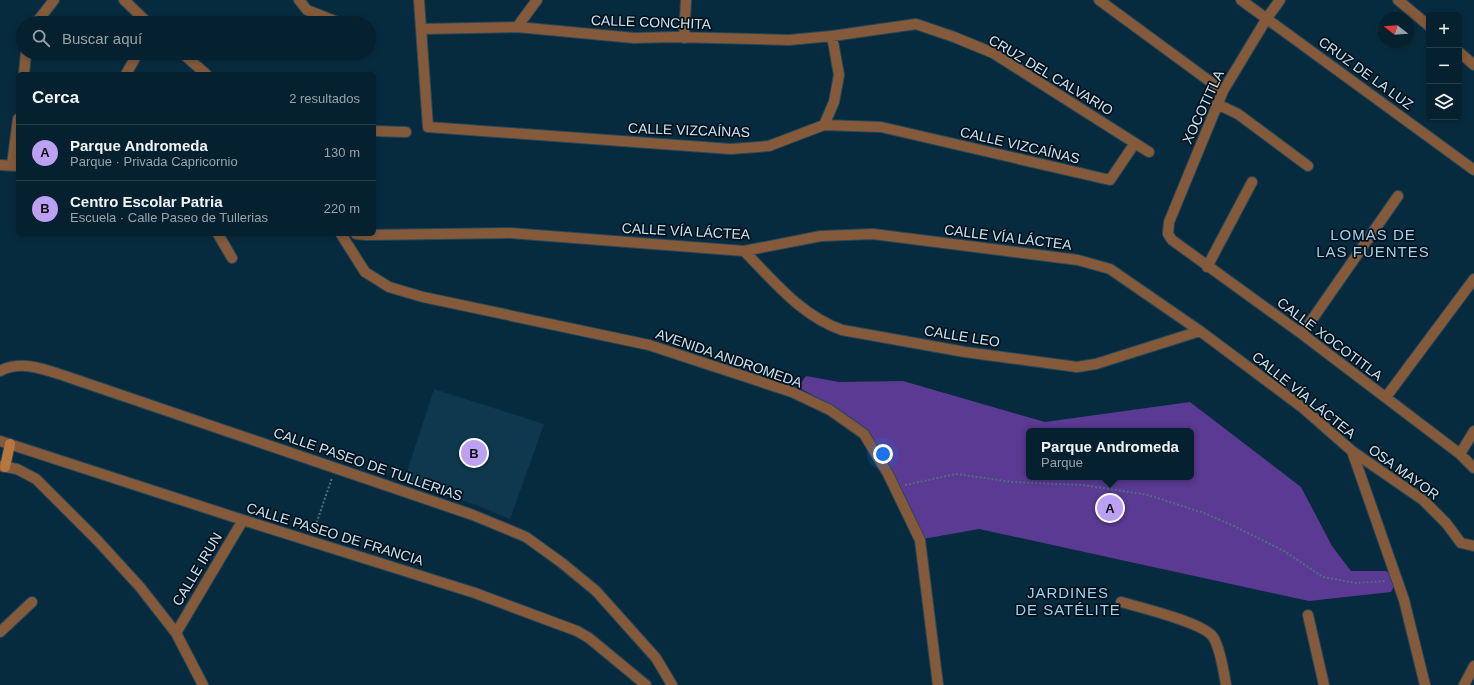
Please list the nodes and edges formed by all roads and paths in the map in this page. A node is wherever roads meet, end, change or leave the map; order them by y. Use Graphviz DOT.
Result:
graph roads {
  1 [pos="54,0"];
  2 [pos="124,0"];
  3 [pos="299,0"];
  4 [pos="419,0"];
  5 [pos="537,0"];
  6 [pos="686,0"];
  7 [pos="1099,0"];
  8 [pos="1241,0"];
  9 [pos="1280,0"];
  10 [pos="1398,0"];
  11 [pos="41,16"];
  12 [pos="141,16"];
  13 [pos="322,16"];
  14 [pos="1267,18"];
  15 [pos="1426,23"];
  16 [pos="517,27"];
  17 [pos="422,29"];
  18 [pos="832,36"];
  19 [pos="684,38"];
  20 [pos="1462,54"];
  21 [pos="25,60"];
  22 [pos="134,60"];
  23 [pos="190,60"];
  24 [pos="1474,64"];
  25 [pos="24,72"];
  26 [pos="127,72"];
  27 [pos="204,72"];
  28 [pos="1224,91"];
  29 [pos="1217,104"];
  30 [pos="824,125"];
  31 [pos="376,131"];
  32 [pos="406,132"];
  33 [pos="1135,143"];
  34 [pos="16,150"];
  35 [pos="1149,152"];
  36 [pos="0,165"];
  37 [pos="15,166"];
  38 [pos="1308,166"];
  39 [pos="1474,170"];
  40 [pos="1252,182"];
  41 [pos="1398,196"];
  42 [pos="1168,234"];
  43 [pos="376,235"];
  44 [pos="219,236"];
  45 [pos="342,236"];
  46 [pos="744,251"];
  47 [pos="232,258"];
  48 [pos="1207,266"];
  49 [pos="1474,279"];
  50 [pos="1200,331"];
  51 [pos="1302,334"];
  52 [pos="0,371"];
  53 [pos="1386,398"];
  54 [pos="1474,431"];
  55 [pos="5,442"];
  56 [pos="1352,451"];
  57 [pos="1460,454"];
  58 [pos="3,467"];
  59 [pos="336,467"];
  60 [pos="1474,468"];
  61 [pos="894,487"];
  62 [pos="243,520"];
  63 [pos="311,542"];
  64 [pos="1474,546"];
  65 [pos="1397,580"];
  66 [pos="32,602"];
  67 [pos="1121,602"];
  68 [pos="1308,615"];
  69 [pos="0,632"];
  70 [pos="176,633"];
  71 [pos="1474,666"];
  72 [pos="203,685"];
  73 [pos="646,685"];
  74 [pos="672,685"];
  75 [pos="938,685"];
  76 [pos="1226,685"];
  77 [pos="1324,685"];
  78 [pos="1425,685"];
  79 [pos="1464,685"];
  1 -- 11 [label="street"];
  2 -- 12 [label="street"];
  3 -- 13 [label="street"];
  4 -- 17 [label="street"];
  5 -- 16 [label="street"];
  6 -- 19 [label="street"];
  7 -- 28 [label="street"];
  8 -- 14 [label="street, CRUZ DE LA LUZ"];
  9 -- 14 [label="street, XOCOTITLA"];
  10 -- 15 [label="street"];
  14 -- 28 [label="street, XOCOTITLA"];
  14 -- 39 [label="street, CRUZ DE LA LUZ"];
  16 -- 17 [label="street, CALLE CONCHITA"];
  16 -- 19 [label="street, CALLE CONCHITA"];
  17 -- 30 [label="street, CALLE VIZCAÍNAS"];
  18 -- 19 [label="street, CALLE CONCHITA"];
  18 -- 30 [label="street"];
  18 -- 33 [label="street, CRUZ DEL CALVARIO"];
  20 -- 24 [label="street"];
  21 -- 25 [label="street"];
  22 -- 26 [label="street"];
  23 -- 27 [label="street"];
  28 -- 29 [label="street, XOCOTITLA"];
  29 -- 38 [label="street"];
  29 -- 42 [label="street, XOCOTITLA"];
  30 -- 33 [label="street, CALLE VIZCAÍNAS"];
  31 -- 32 [label="street"];
  33 -- 35 [label="street, CRUZ DEL CALVARIO"];
  34 -- 37 [label="street"];
  36 -- 37 [label="street"];
  40 -- 48 [label="street"];
  41 -- 51 [label="street"];
  42 -- 48 [label="street, CALLE XOCOTITLA"];
  43 -- 46 [label="street, CALLE VÍA LÁCTEA"];
  44 -- 47 [label="street"];
  45 -- 61 [label="street, AVENIDA ANDROMEDA"];
  46 -- 50 [label="street, CALLE VÍA LÁCTEA"];
  46 -- 50 [label="street, CALLE LEO"];
  48 -- 51 [label="street, CALLE XOCOTITLA"];
  49 -- 53 [label="street"];
  50 -- 56 [label="street, CALLE VÍA LÁCTEA"];
  51 -- 53 [label="street, CALLE XOCOTITLA"];
  52 -- 59 [label="street, CALLE PASEO DE TULLERIAS"];
  53 -- 57 [label="street, CALLE XOCOTITLA"];
  54 -- 57 [label="street"];
  55 -- 58 [label="street"];
  55 -- 62 [label="street, CALLE PASEO DE FRANCIA"];
  56 -- 64 [label="street, OSA MAYOR"];
  56 -- 65 [label="street, CALLE VÍA LÁCTEA"];
  57 -- 60 [label="street, CALLE XOCOTITLA"];
  58 -- 70 [label="street"];
  59 -- 63 [label="path"];
  59 -- 74 [label="street, CALLE PASEO DE TULLERIAS"];
  61 -- 65 [label="path"];
  61 -- 75 [label="street, AVENIDA ANDROMEDA"];
  62 -- 63 [label="street, CALLE PASEO DE FRANCIA"];
  62 -- 70 [label="street, CALLE IRUN"];
  63 -- 73 [label="street, CALLE PASEO DE FRANCIA"];
  65 -- 78 [label="street, CALLE VÍA LÁCTEA"];
  66 -- 69 [label="street"];
  67 -- 76 [label="street"];
  68 -- 77 [label="street"];
  70 -- 72 [label="street"];
  71 -- 79 [label="street"];
}
